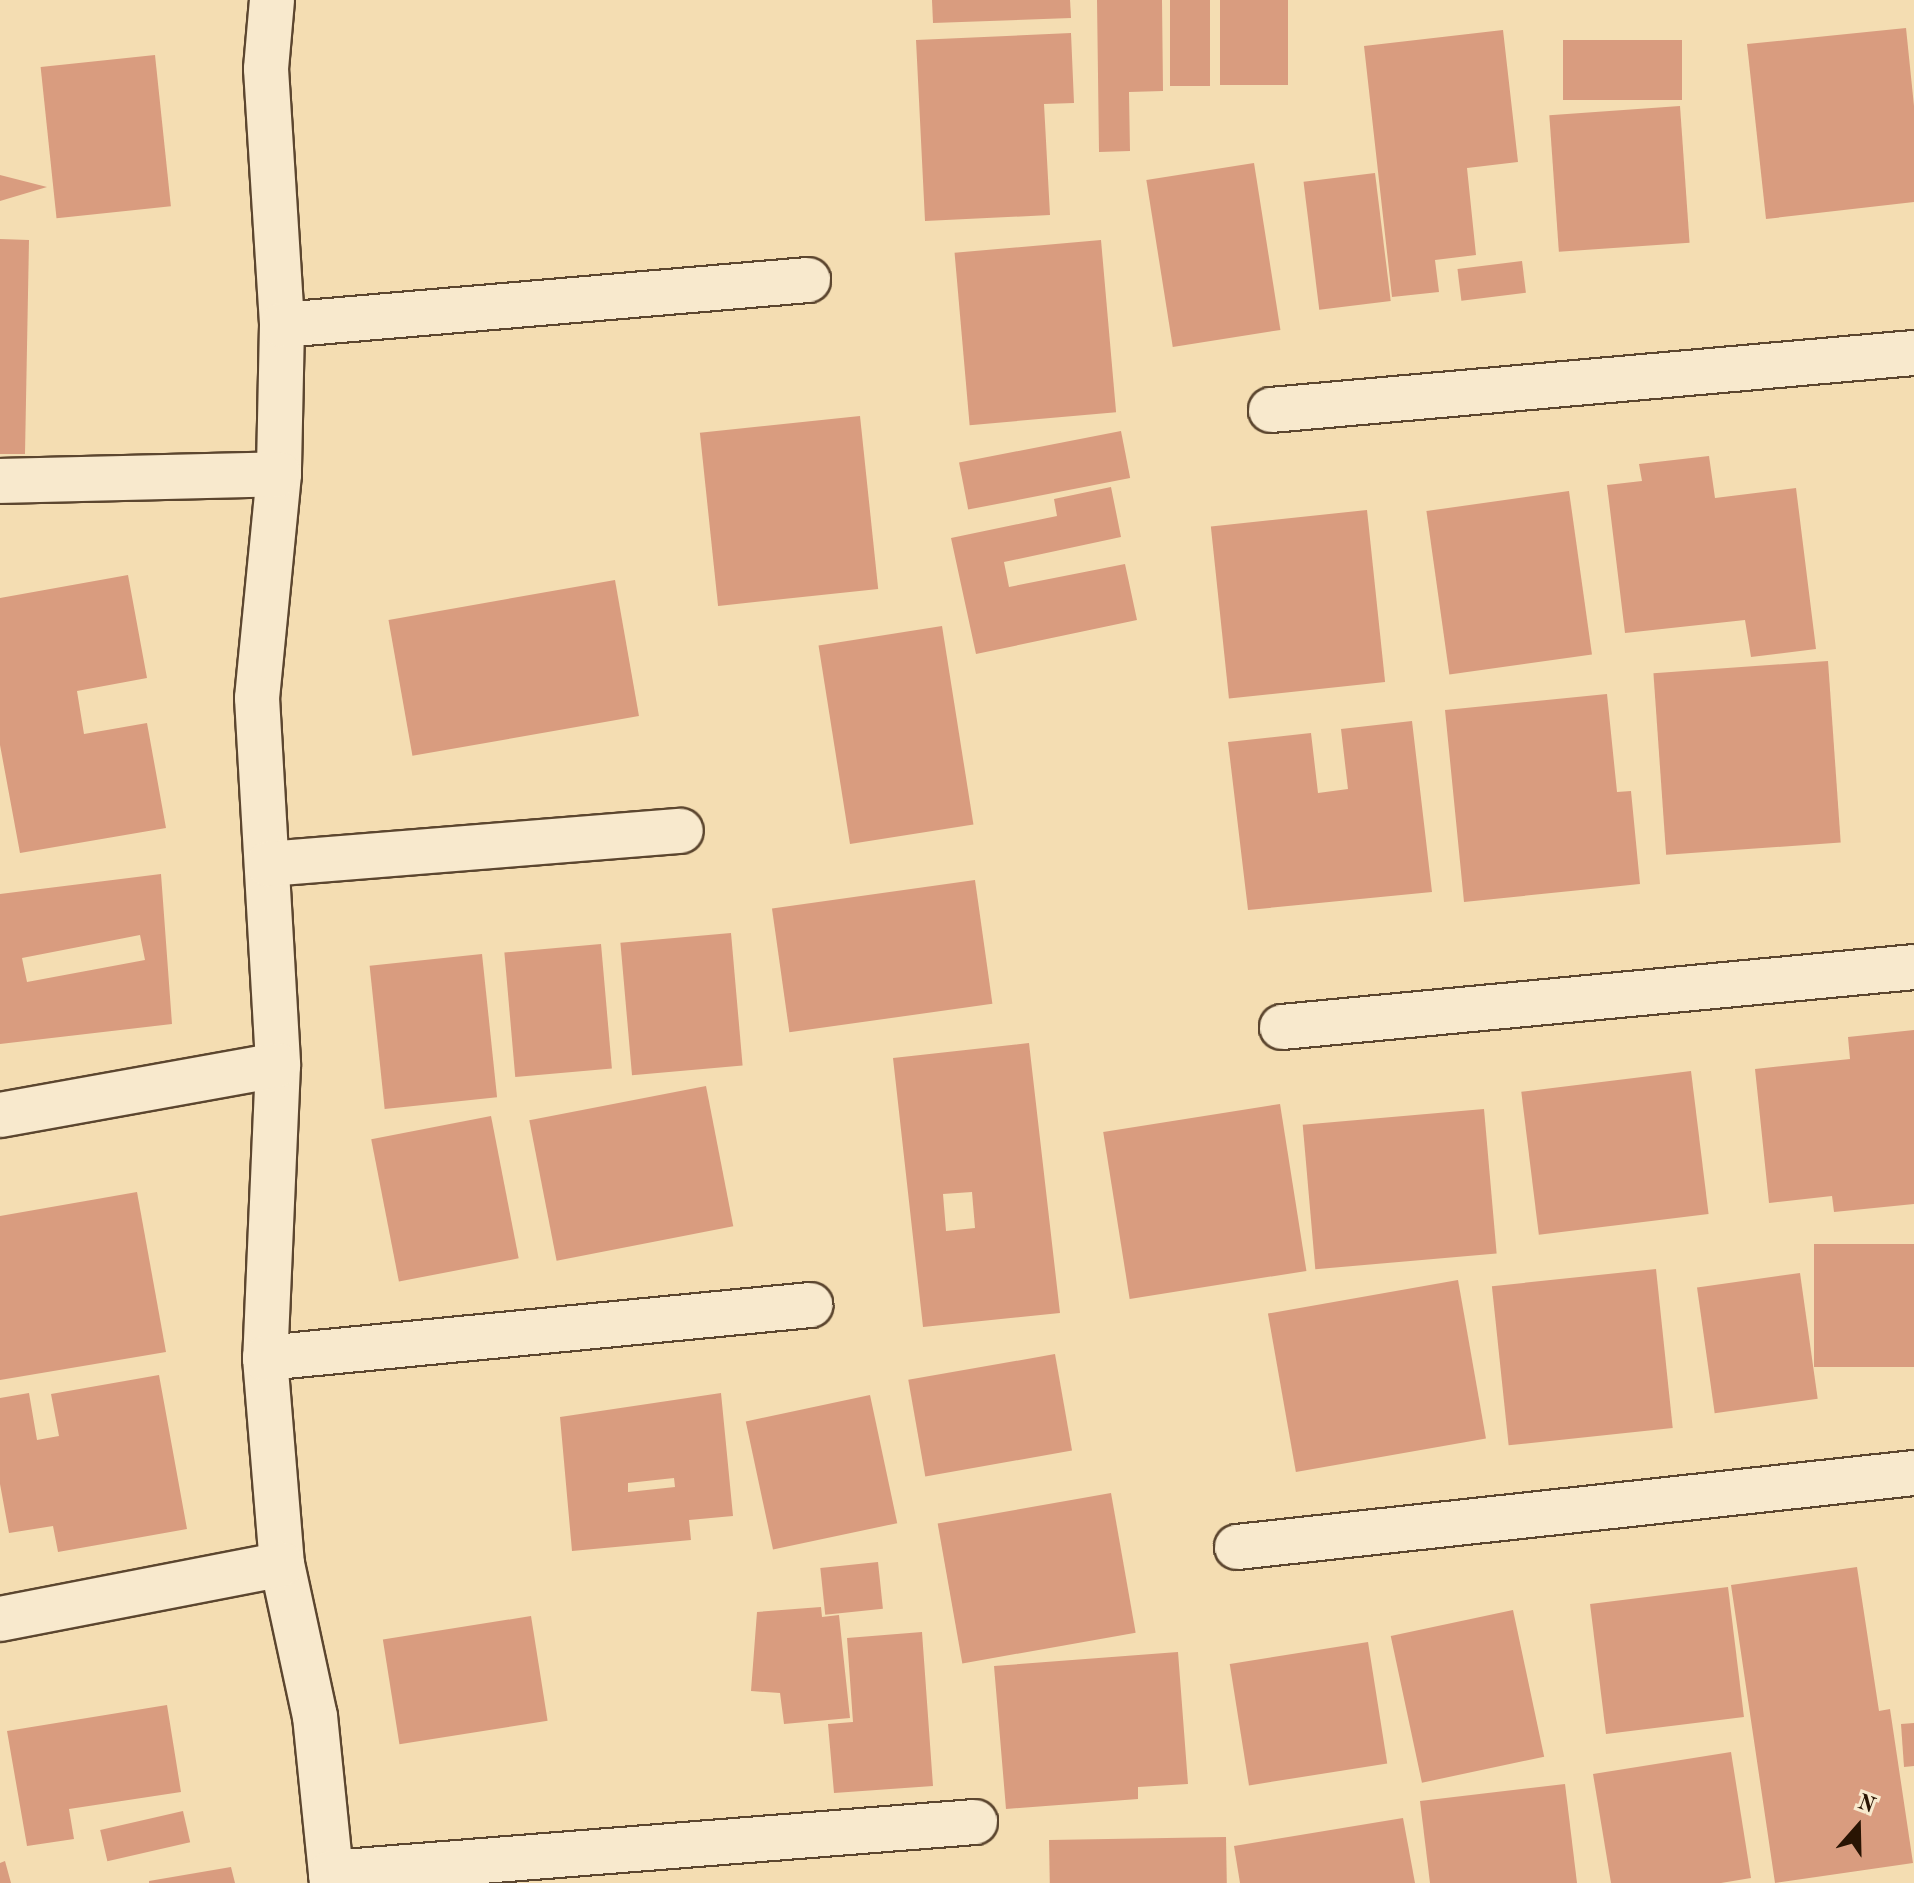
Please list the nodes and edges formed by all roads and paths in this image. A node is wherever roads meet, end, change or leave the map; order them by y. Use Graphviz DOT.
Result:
graph roads {
  1 [pos="272,0"];
  2 [pos="808,280"];
  3 [pos="282,325"];
  4 [pos="1914,353"];
  5 [pos="1271,410"];
  6 [pos="279,474"];
  7 [pos="0,481"];
  8 [pos="681,831"];
  9 [pos="268,864"];
  10 [pos="1914,967"];
  11 [pos="1282,1027"];
  12 [pos="278,1065"];
  13 [pos="0,1115"];
  14 [pos="810,1305"];
  15 [pos="265,1358"];
  16 [pos="1914,1473"];
  17 [pos="1237,1547"];
  18 [pos="282,1564"];
  19 [pos="0,1619"];
  20 [pos="975,1822"];
  21 [pos="331,1878"];
  1 -- 3 [label="street"];
  2 -- 3 [label="street"];
  3 -- 6 [label="street"];
  4 -- 5 [label="street"];
  6 -- 7 [label="street"];
  6 -- 9 [label="street"];
  8 -- 9 [label="street"];
  9 -- 12 [label="street"];
  10 -- 11 [label="street"];
  12 -- 13 [label="street"];
  12 -- 15 [label="street"];
  14 -- 15 [label="street"];
  15 -- 18 [label="street"];
  16 -- 17 [label="street"];
  18 -- 19 [label="street"];
  18 -- 21 [label="street"];
  20 -- 21 [label="street"];
}
